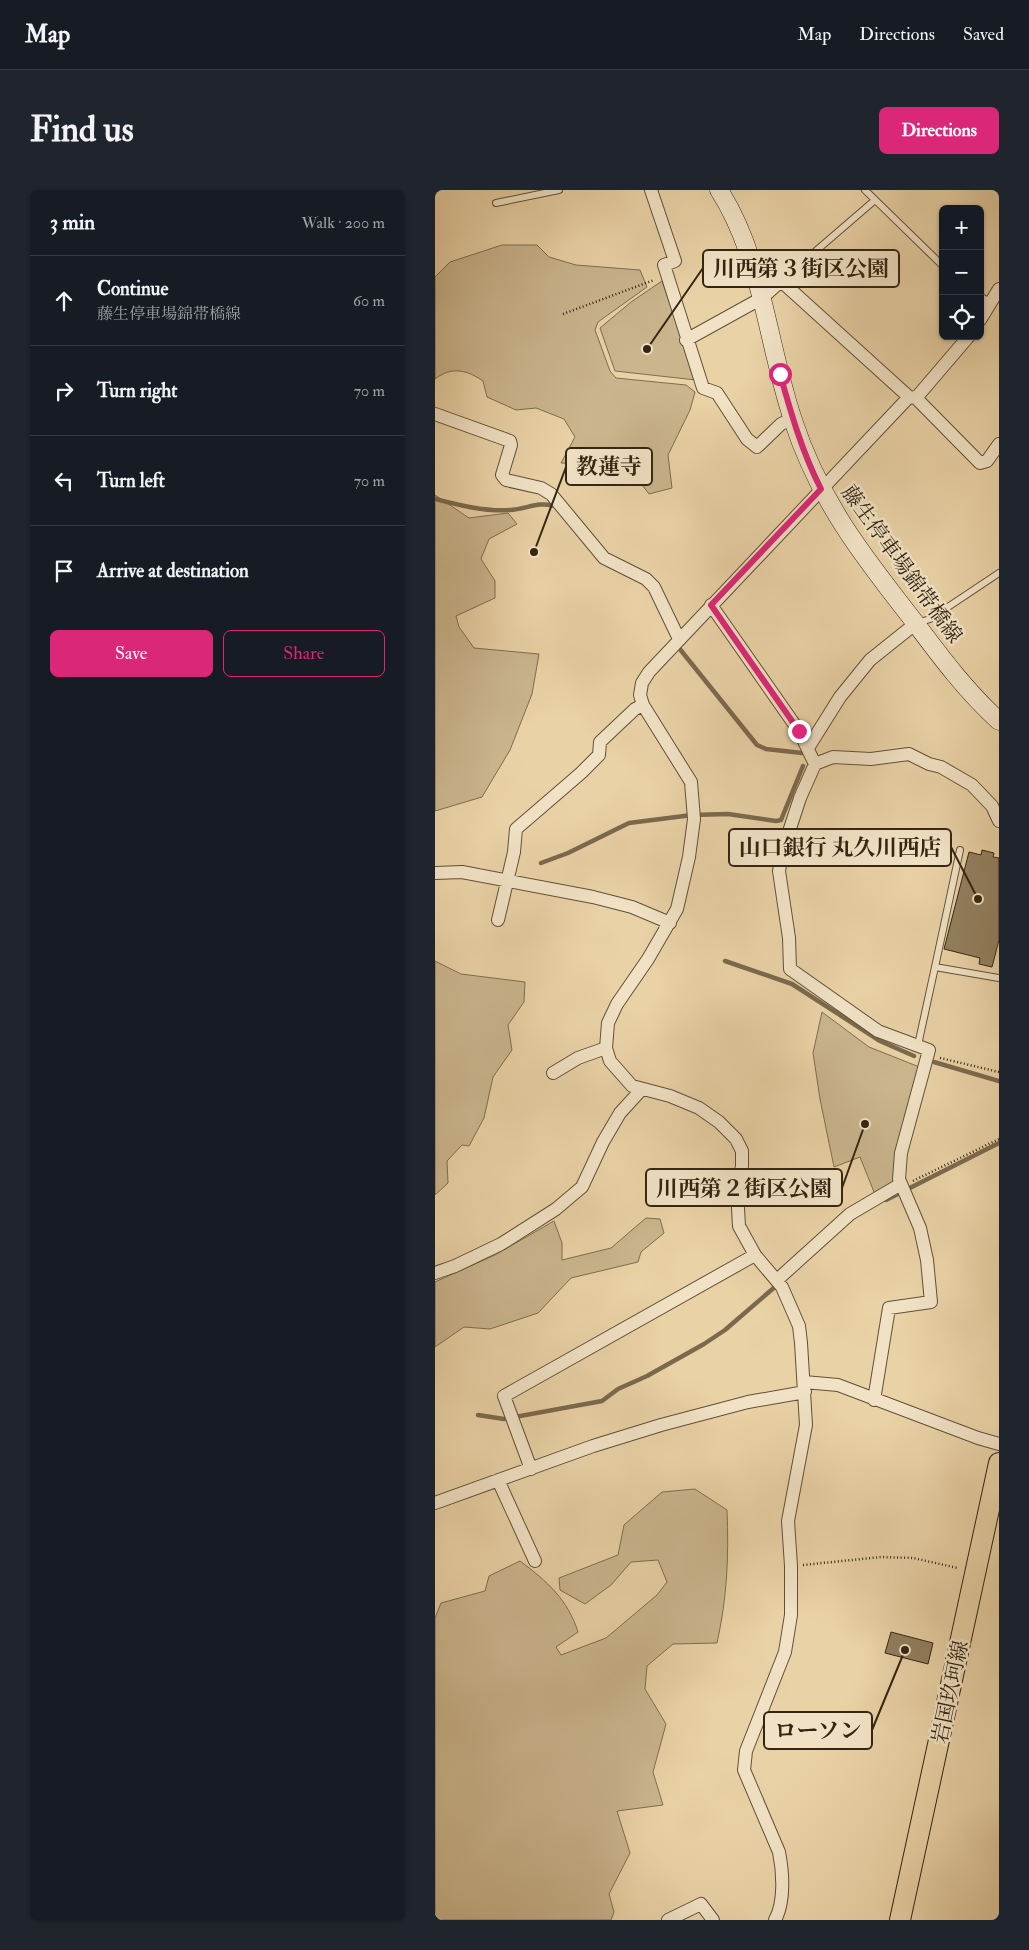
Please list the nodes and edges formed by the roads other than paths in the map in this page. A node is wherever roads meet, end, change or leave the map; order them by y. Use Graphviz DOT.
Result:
graph roads {
  1 [pos="559,190"];
  2 [pos="651,190"];
  3 [pos="719,190"];
  4 [pos="865,190"];
  5 [pos="875,200"];
  6 [pos="496,203"];
  7 [pos="939,262"];
  8 [pos="781,281"];
  9 [pos="999,289"];
  10 [pos="762,298"];
  11 [pos="990,302"];
  12 [pos="686,340"];
  13 [pos="965,340"];
  14 [pos="912,398"];
  15 [pos="435,414"];
  16 [pos="792,419"];
  17 [pos="999,444"];
  18 [pos="821,489"];
  19 [pos="999,573"];
  20 [pos="711,605"];
  21 [pos="915,624"];
  22 [pos="679,639"];
  23 [pos="643,705"];
  24 [pos="999,721"];
  25 [pos="808,748"];
  26 [pos="815,764"];
  27 [pos="999,821"];
  28 [pos="960,850"];
  29 [pos="509,870"];
  30 [pos="435,873"];
  31 [pos="498,920"];
  32 [pos="670,923"];
  33 [pos="935,967"];
  34 [pos="999,978"];
  35 [pos="918,1045"];
  36 [pos="606,1048"];
  37 [pos="553,1073"];
  38 [pos="641,1090"];
  39 [pos="903,1188"];
  40 [pos="755,1255"];
  41 [pos="435,1273"];
  42 [pos="777,1280"];
  43 [pos="804,1387"];
  44 [pos="874,1400"];
  45 [pos="999,1444"];
  46 [pos="999,1463"];
  47 [pos="531,1469"];
  48 [pos="498,1480"];
  49 [pos="435,1502"];
  50 [pos="535,1562"];
  51 [pos="777,1918"];
  52 [pos="668,1920"];
  53 [pos="713,1920"];
  54 [pos="900,1920"];
  1 -- 6 [label="lane"];
  2 -- 12 [label="street"];
  3 -- 10 [label="main road, 藤生停車場錦帯橋線"];
  4 -- 5 [label="lane"];
  5 -- 7 [label="lane"];
  5 -- 8 [label="lane"];
  8 -- 10 [label="street"];
  8 -- 14 [label="street"];
  9 -- 11 [label="street"];
  10 -- 12 [label="street"];
  10 -- 16 [label="main road, 藤生停車場錦帯橋線"];
  12 -- 16 [label="street"];
  13 -- 14 [label="street"];
  14 -- 17 [label="street"];
  14 -- 18 [label="street"];
  15 -- 22 [label="street"];
  16 -- 18 [label="main road, 藤生停車場錦帯橋線"];
  18 -- 20 [label="street"];
  18 -- 21 [label="main road, 藤生停車場錦帯橋線"];
  19 -- 21 [label="lane"];
  20 -- 22 [label="street"];
  20 -- 25 [label="street"];
  21 -- 24 [label="main road, 藤生停車場錦帯橋線"];
  21 -- 25 [label="street"];
  22 -- 23 [label="street"];
  23 -- 29 [label="street"];
  23 -- 32 [label="street"];
  25 -- 26 [label="street"];
  26 -- 27 [label="street"];
  26 -- 35 [label="street"];
  28 -- 33 [label="lane"];
  29 -- 30 [label="street"];
  29 -- 31 [label="street"];
  29 -- 32 [label="street"];
  32 -- 36 [label="street"];
  33 -- 34 [label="lane"];
  33 -- 35 [label="lane"];
  35 -- 39 [label="street"];
  36 -- 37 [label="street"];
  36 -- 38 [label="street"];
  38 -- 40 [label="street"];
  38 -- 41 [label="street"];
  39 -- 42 [label="street"];
  39 -- 44 [label="street"];
  40 -- 42 [label="street"];
  40 -- 47 [label="street"];
  42 -- 43 [label="street"];
  43 -- 44 [label="street"];
  43 -- 47 [label="street"];
  43 -- 51 [label="street"];
  44 -- 45 [label="street"];
  46 -- 54 [label="main road, 岩国玖珂線"];
  47 -- 48 [label="street"];
  48 -- 49 [label="street"];
  48 -- 50 [label="street"];
  52 -- 53 [label="street"];
}
